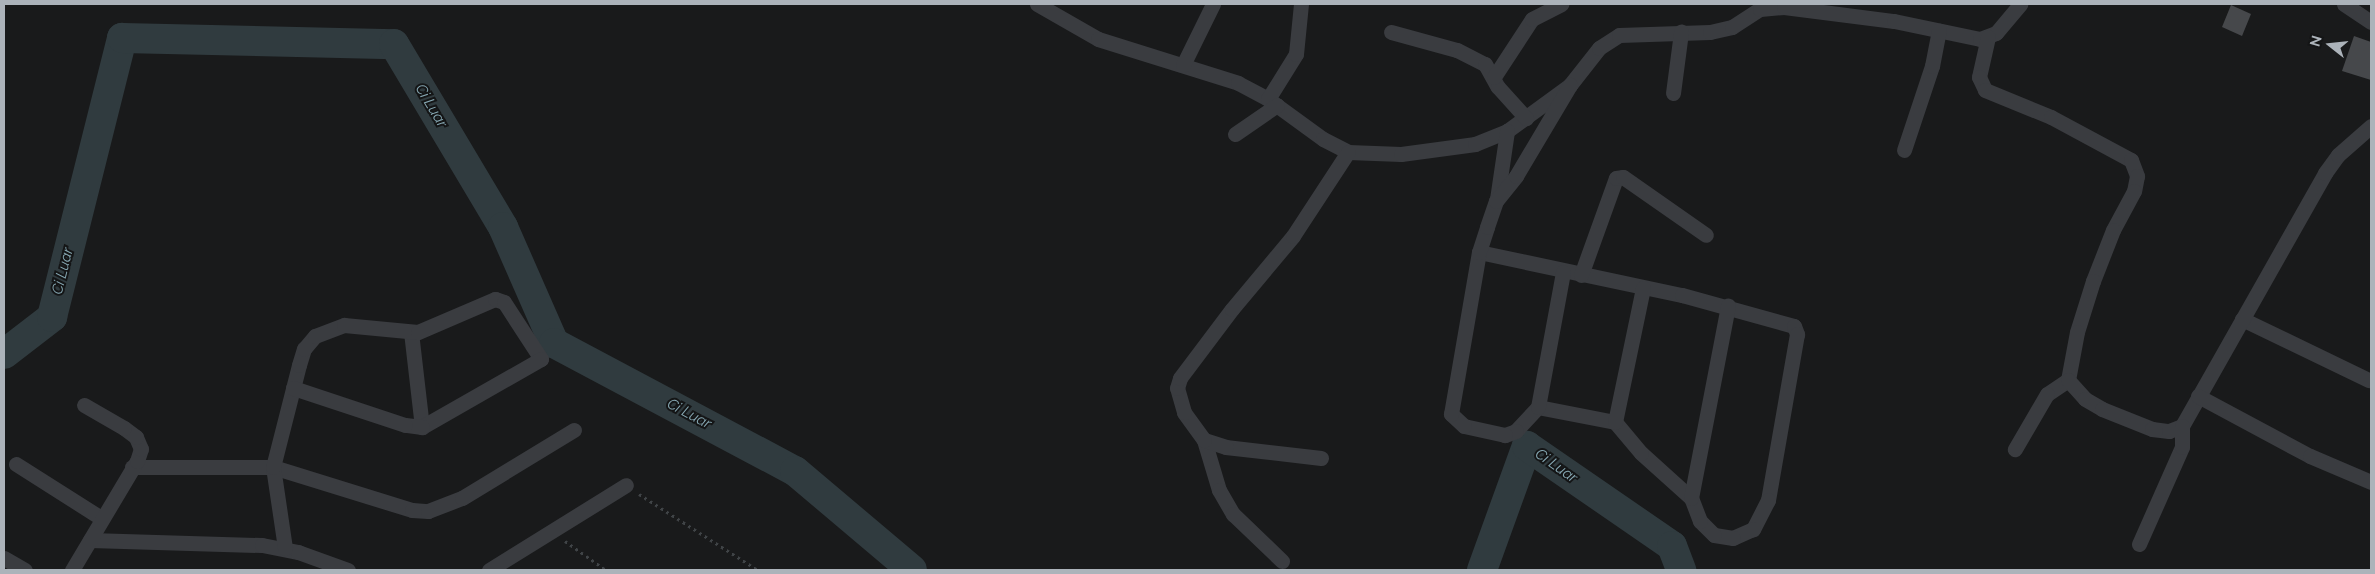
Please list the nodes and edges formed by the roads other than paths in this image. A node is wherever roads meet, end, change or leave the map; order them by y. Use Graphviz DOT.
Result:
graph roads {
  1 [pos="1037,4"];
  2 [pos="1213,4"];
  3 [pos="1301,4"];
  4 [pos="1561,4"];
  5 [pos="2020,4"];
  6 [pos="2344,4"];
  7 [pos="1785,5"];
  8 [pos="2371,22"];
  9 [pos="1939,31"];
  10 [pos="1391,32"];
  11 [pos="1681,32"];
  12 [pos="1988,37"];
  13 [pos="1183,65"];
  14 [pos="1494,77"];
  15 [pos="1570,85"];
  16 [pos="1673,92"];
  17 [pos="1273,102"];
  18 [pos="1526,118"];
  19 [pos="2371,126"];
  20 [pos="1507,131"];
  21 [pos="1235,134"];
  22 [pos="1904,150"];
  23 [pos="1348,152"];
  24 [pos="1496,202"];
  25 [pos="1706,234"];
  26 [pos="1479,252"];
  27 [pos="1563,272"];
  28 [pos="1581,275"];
  29 [pos="1643,288"];
  30 [pos="1728,306"];
  31 [pos="2242,319"];
  32 [pos="411,332"];
  33 [pos="2068,380"];
  34 [pos="2369,380"];
  35 [pos="293,388"];
  36 [pos="2198,396"];
  37 [pos="84,405"];
  38 [pos="1538,407"];
  39 [pos="1615,422"];
  40 [pos="2182,426"];
  41 [pos="422,427"];
  42 [pos="574,430"];
  43 [pos="1204,440"];
  44 [pos="2015,449"];
  45 [pos="1320,458"];
  46 [pos="16,464"];
  47 [pos="272,466"];
  48 [pos="132,467"];
  49 [pos="2371,482"];
  50 [pos="626,485"];
  51 [pos="1691,498"];
  52 [pos="101,518"];
  53 [pos="90,540"];
  54 [pos="2139,544"];
  55 [pos="285,548"];
  56 [pos="4,558"];
  57 [pos="1282,561"];
  58 [pos="25,570"];
  59 [pos="72,570"];
  60 [pos="348,570"];
  61 [pos="489,570"];
  1 -- 13 [label="street"];
  2 -- 13 [label="street"];
  3 -- 17 [label="street"];
  4 -- 14 [label="street"];
  5 -- 12 [label="street"];
  6 -- 8 [label="street"];
  7 -- 9 [label="street"];
  7 -- 11 [label="street"];
  9 -- 12 [label="street"];
  9 -- 22 [label="street"];
  10 -- 14 [label="street"];
  11 -- 15 [label="street"];
  11 -- 16 [label="street"];
  12 -- 33 [label="street"];
  13 -- 17 [label="street"];
  14 -- 18 [label="street"];
  15 -- 18 [label="street"];
  15 -- 24 [label="street"];
  17 -- 21 [label="street"];
  17 -- 23 [label="street"];
  18 -- 20 [label="street"];
  19 -- 31 [label="street"];
  20 -- 23 [label="street"];
  20 -- 24 [label="street"];
  23 -- 43 [label="street"];
  24 -- 26 [label="street"];
  25 -- 28 [label="street"];
  26 -- 27 [label="street"];
  26 -- 38 [label="street"];
  27 -- 28 [label="street"];
  27 -- 38 [label="street"];
  28 -- 29 [label="street"];
  29 -- 30 [label="street"];
  29 -- 39 [label="street"];
  30 -- 51 [label="street"];
  30 -- 51 [label="street"];
  31 -- 34 [label="street"];
  31 -- 36 [label="street"];
  32 -- 35 [label="street"];
  32 -- 41 [label="street"];
  32 -- 41 [label="street"];
  33 -- 40 [label="street"];
  33 -- 44 [label="street"];
  35 -- 41 [label="street"];
  35 -- 47 [label="street"];
  36 -- 40 [label="street"];
  36 -- 49 [label="street"];
  37 -- 48 [label="street"];
  38 -- 39 [label="street"];
  39 -- 51 [label="street"];
  40 -- 54 [label="street"];
  42 -- 47 [label="street"];
  43 -- 45 [label="street"];
  43 -- 57 [label="street"];
  46 -- 52 [label="street"];
  47 -- 48 [label="street"];
  47 -- 55 [label="street"];
  48 -- 52 [label="street"];
  50 -- 61 [label="street"];
  52 -- 53 [label="street"];
  53 -- 55 [label="street"];
  53 -- 59 [label="street"];
  55 -- 60 [label="street"];
  56 -- 58 [label="street"];
}
